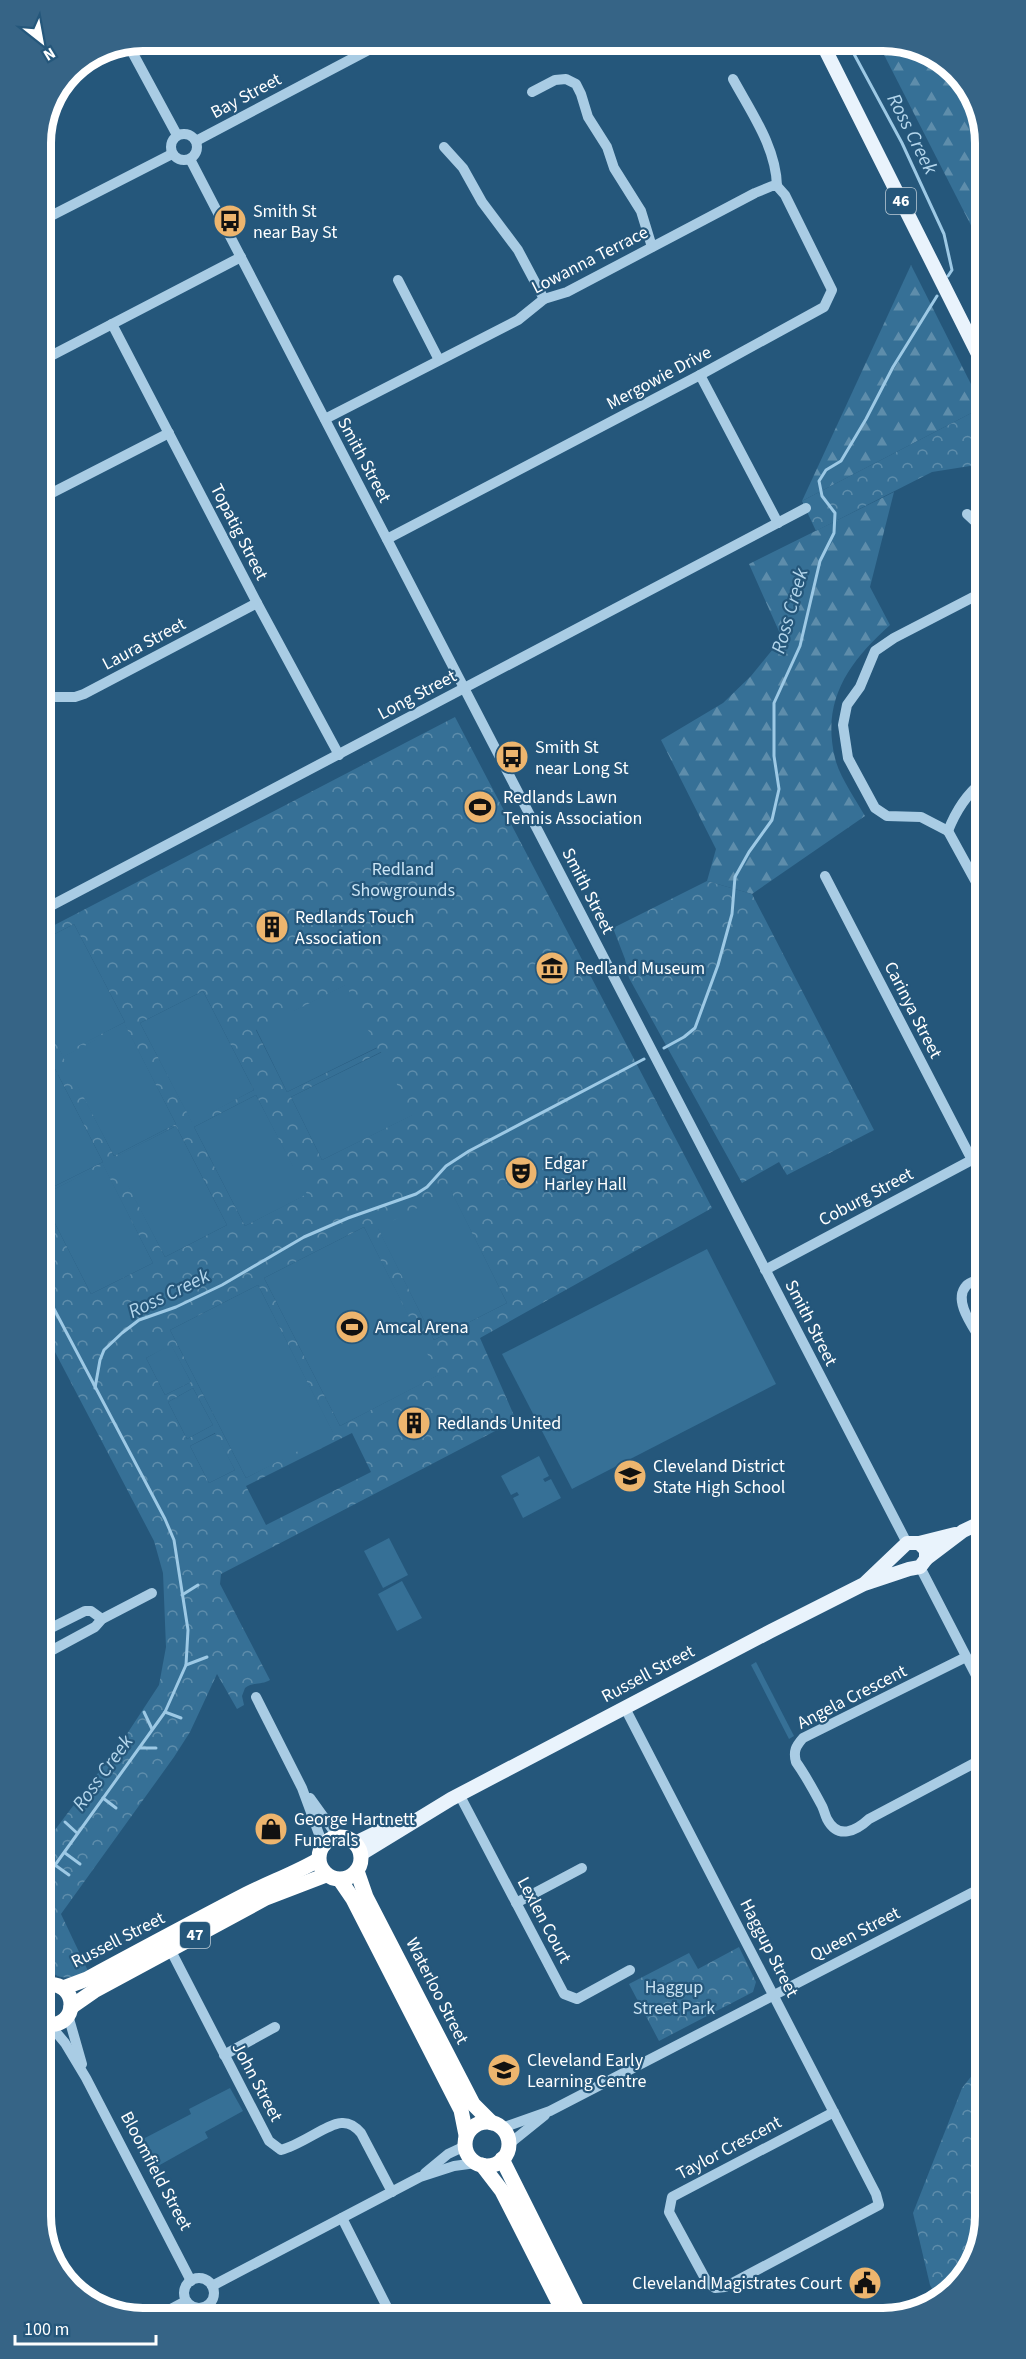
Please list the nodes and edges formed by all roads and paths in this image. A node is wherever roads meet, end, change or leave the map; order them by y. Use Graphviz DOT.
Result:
graph roads {
  1 [pos="367,51"];
  2 [pos="825,51"];
  3 [pos="132,52"];
  4 [pos="733,79"];
  5 [pos="532,92"];
  6 [pos="177,135"];
  7 [pos="196,141"];
  8 [pos="444,147"];
  9 [pos="172,154"];
  10 [pos="190,159"];
  11 [pos="777,186"];
  12 [pos="51,216"];
  13 [pos="652,247"];
  14 [pos="241,257"];
  15 [pos="398,280"];
  16 [pos="544,299"];
  17 [pos="112,324"];
  18 [pos="975,348"];
  19 [pos="51,356"];
  20 [pos="439,360"];
  21 [pos="700,375"];
  22 [pos="324,419"];
  23 [pos="169,433"];
  24 [pos="51,493"];
  25 [pos="806,508"];
  26 [pos="967,514"];
  27 [pos="975,521"];
  28 [pos="778,523"];
  29 [pos="387,538"];
  30 [pos="975,596"];
  31 [pos="257,603"];
  32 [pos="465,688"];
  33 [pos="51,697"];
  34 [pos="339,755"];
  35 [pos="975,787"];
  36 [pos="948,831"];
  37 [pos="825,876"];
  38 [pos="975,880"];
  39 [pos="51,906"];
  40 [pos="975,1158"];
  41 [pos="972,1160"];
  42 [pos="765,1270"];
  43 [pos="975,1282"];
  44 [pos="975,1329"];
  45 [pos="975,1525"];
  46 [pos="963,1531"];
  47 [pos="909,1546"];
  48 [pos="918,1565"];
  49 [pos="864,1584"];
  50 [pos="152,1593"];
  51 [pos="102,1619"];
  52 [pos="51,1628"];
  53 [pos="51,1651"];
  54 [pos="966,1657"];
  55 [pos="975,1674"];
  56 [pos="256,1697"];
  57 [pos="626,1708"];
  58 [pos="975,1763"];
  59 [pos="302,1788"];
  60 [pos="455,1797"];
  61 [pos="338,1837"];
  62 [pos="323,1845"];
  63 [pos="358,1848"];
  64 [pos="318,1860"];
  65 [pos="582,1868"];
  66 [pos="357,1871"];
  67 [pos="333,1877"];
  68 [pos="975,1891"];
  69 [pos="516,1903"];
  70 [pos="170,1949"];
  71 [pos="630,1970"];
  72 [pos="52,1983"];
  73 [pos="775,1994"];
  74 [pos="70,2011"];
  75 [pos="51,2024"];
  76 [pos="51,2027"];
  77 [pos="275,2027"];
  78 [pos="224,2055"];
  79 [pos="86,2078"];
  80 [pos="550,2111"];
  81 [pos="834,2112"];
  82 [pos="497,2125"];
  83 [pos="466,2141"];
  84 [pos="509,2144"];
  85 [pos="502,2159"];
  86 [pos="479,2164"];
  87 [pos="420,2177"];
  88 [pos="392,2192"];
  89 [pos="879,2205"];
  90 [pos="342,2218"];
  91 [pos="191,2281"];
  92 [pos="212,2286"];
  93 [pos="186,2301"];
  94 [pos="205,2307"];
  95 [pos="173,2308"];
  96 [pos="388,2308"];
  97 [pos="561,2308"];
  98 [pos="576,2308"];
  1 -- 7 [label="street, Bay Street"];
  2 -- 18 [label="main road, 46"];
  3 -- 6 [label="street"];
  4 -- 11 [label="street"];
  5 -- 13 [label="street"];
  6 -- 7 [label="street"];
  6 -- 9 [label="street"];
  7 -- 10 [label="street"];
  8 -- 16 [label="street"];
  9 -- 10 [label="street"];
  9 -- 12 [label="street"];
  10 -- 14 [label="street, Smith Street"];
  11 -- 13 [label="street, Lowanna Terrace"];
  11 -- 21 [label="street, Mergowie Drive"];
  13 -- 16 [label="street, Lowanna Terrace"];
  14 -- 17 [label="street"];
  14 -- 22 [label="street, Smith Street"];
  15 -- 20 [label="street"];
  16 -- 20 [label="street, Lowanna Terrace"];
  17 -- 19 [label="street"];
  17 -- 23 [label="street, Topatig Street"];
  20 -- 22 [label="street, Lowanna Terrace"];
  21 -- 28 [label="street"];
  21 -- 29 [label="street, Mergowie Drive"];
  22 -- 29 [label="street, Smith Street"];
  23 -- 24 [label="street"];
  23 -- 31 [label="street, Topatig Street"];
  25 -- 28 [label="street, Long Street"];
  26 -- 27 [label="street"];
  28 -- 32 [label="street, Long Street"];
  29 -- 32 [label="street, Smith Street"];
  30 -- 36 [label="street"];
  31 -- 33 [label="street, Laura Street"];
  31 -- 34 [label="street, Topatig Street"];
  32 -- 34 [label="street, Long Street"];
  32 -- 42 [label="street, Smith Street"];
  34 -- 39 [label="street, Long Street"];
  35 -- 36 [label="street"];
  36 -- 38 [label="street"];
  37 -- 41 [label="street, Carinya Street"];
  40 -- 41 [label="street, Coburg Street"];
  41 -- 42 [label="street, Coburg Street"];
  42 -- 47 [label="street, Smith Street"];
  43 -- 44 [label="street"];
  45 -- 46 [label="main road, Russell Street"];
  46 -- 47 [label="main road, Russell Street"];
  46 -- 48 [label="main road, Russell Street"];
  47 -- 48 [label="main road"];
  47 -- 48 [label="main road"];
  47 -- 49 [label="main road, Russell Street"];
  48 -- 49 [label="main road, Russell Street"];
  48 -- 54 [label="street"];
  49 -- 57 [label="main road, Russell Street"];
  50 -- 51 [label="street"];
  51 -- 52 [label="street"];
  51 -- 53 [label="street"];
  54 -- 55 [label="street"];
  54 -- 58 [label="street, Angela Crescent"];
  56 -- 59 [label="street"];
  57 -- 60 [label="main road, Russell Street"];
  57 -- 73 [label="street, Haggup Street"];
  59 -- 61 [label="street"];
  59 -- 62 [label="street"];
  60 -- 63 [label="main road, Russell Street"];
  60 -- 69 [label="street, Lexlen Court"];
  61 -- 62 [label="highway"];
  61 -- 63 [label="highway"];
  62 -- 64 [label="highway"];
  63 -- 66 [label="highway"];
  64 -- 67 [label="highway"];
  64 -- 72 [label="highway, Russell Street / 47"];
  65 -- 69 [label="street"];
  66 -- 67 [label="highway, 47"];
  66 -- 82 [label="highway, Waterloo Street"];
  67 -- 70 [label="highway, Russell Street / 47"];
  67 -- 83 [label="highway, Waterloo Street"];
  68 -- 73 [label="street, Queen Street"];
  69 -- 71 [label="street, Lexlen Court"];
  70 -- 74 [label="highway, Russell Street / 47"];
  70 -- 78 [label="street, John Street"];
  72 -- 74 [label="highway, 47"];
  73 -- 80 [label="street, Queen Street"];
  73 -- 81 [label="street, Haggup Street"];
  74 -- 75 [label="highway, 47"];
  74 -- 79 [label="street, Bloomfield Street"];
  76 -- 79 [label="street, Bloomfield Street"];
  77 -- 78 [label="street"];
  78 -- 88 [label="street, John Street"];
  79 -- 91 [label="street, Bloomfield Street"];
  80 -- 82 [label="street, Queen Street"];
  80 -- 84 [label="street, Queen Street"];
  81 -- 89 [label="street, Haggup Street"];
  81 -- 89 [label="street, Taylor Crescent"];
  82 -- 83 [label="highway"];
  82 -- 84 [label="highway"];
  83 -- 86 [label="highway"];
  83 -- 87 [label="street"];
  84 -- 85 [label="highway"];
  85 -- 86 [label="highway"];
  85 -- 98 [label="highway"];
  86 -- 87 [label="street"];
  86 -- 97 [label="highway"];
  87 -- 88 [label="street"];
  88 -- 90 [label="street"];
  90 -- 92 [label="street"];
  90 -- 96 [label="street"];
  91 -- 92 [label="street"];
  91 -- 93 [label="street"];
  92 -- 94 [label="street"];
  93 -- 94 [label="street"];
  93 -- 95 [label="street"];
}
